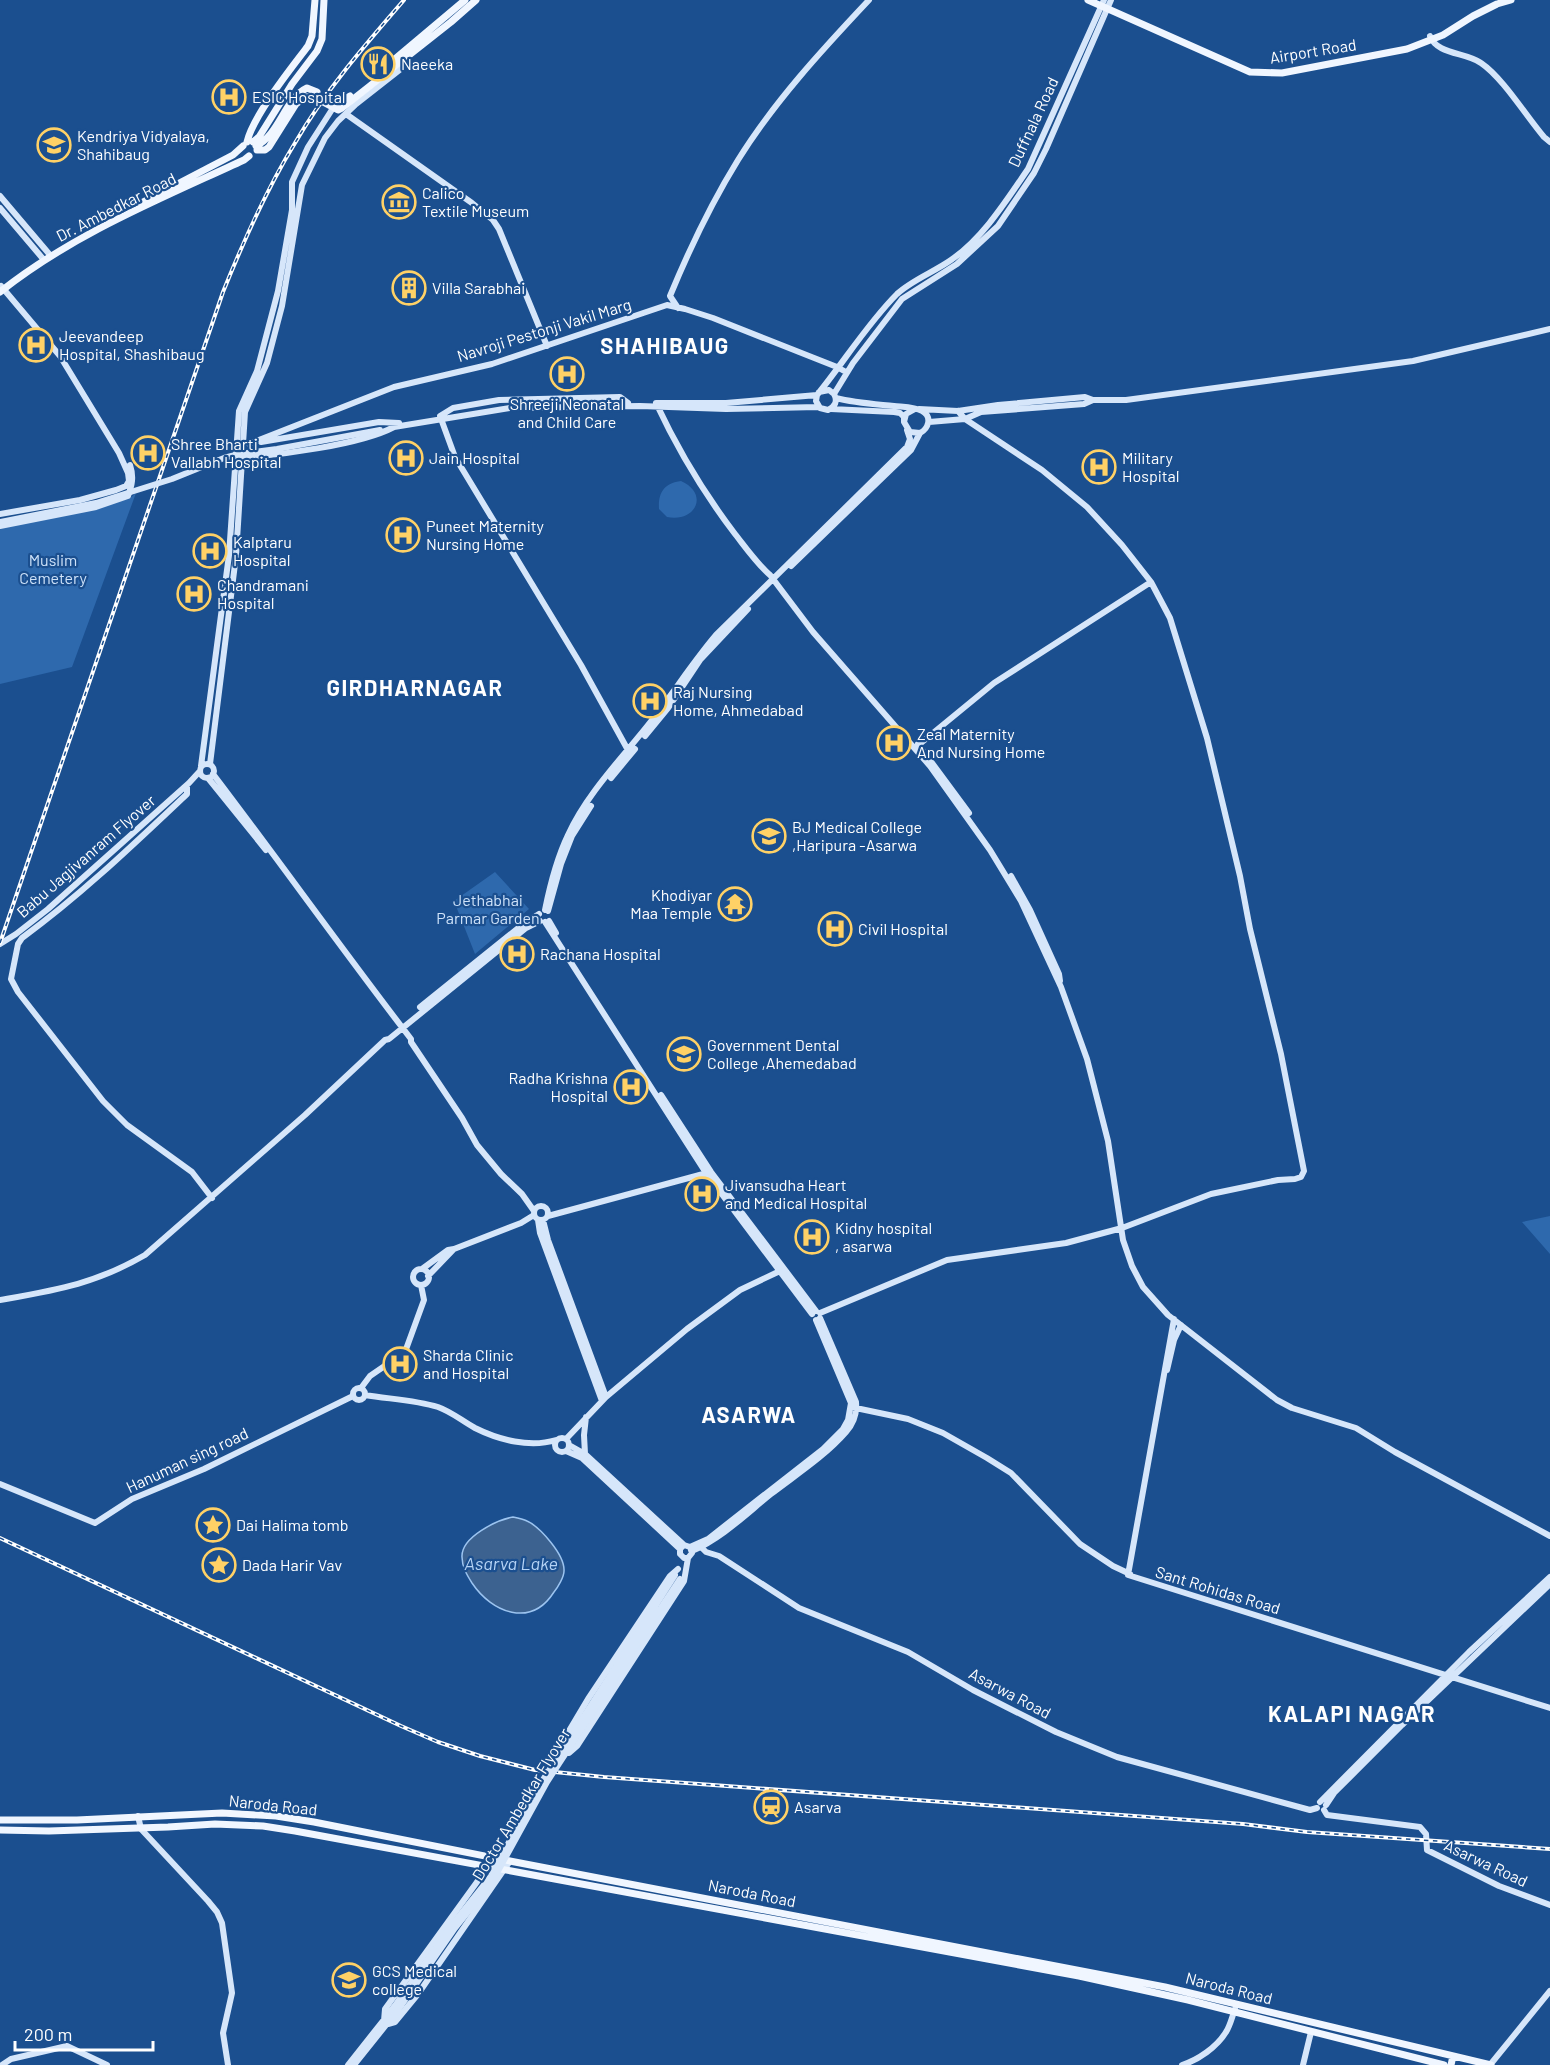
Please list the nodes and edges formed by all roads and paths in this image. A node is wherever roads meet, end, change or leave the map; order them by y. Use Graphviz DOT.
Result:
graph roads {
  1 [pos="315,0"];
  2 [pos="324,0"];
  3 [pos="465,0"];
  4 [pos="476,0"];
  5 [pos="869,0"];
  6 [pos="1088,0"];
  7 [pos="1496,0"];
  8 [pos="1511,0"];
  9 [pos="1105,3"];
  10 [pos="1442,33"];
  11 [pos="1430,38"];
  12 [pos="405,55"];
  13 [pos="394,63"];
  14 [pos="315,94"];
  15 [pos="333,108"];
  16 [pos="346,114"];
  17 [pos="1550,142"];
  18 [pos="251,145"];
  19 [pos="249,156"];
  20 [pos="291,194"];
  21 [pos="300,195"];
  22 [pos="0,196"];
  23 [pos="0,208"];
  24 [pos="46,256"];
  25 [pos="1,289"];
  26 [pos="670,296"];
  27 [pos="657,308"];
  28 [pos="678,308"];
  29 [pos="1550,330"];
  30 [pos="547,346"];
  31 [pos="837,367"];
  32 [pos="846,372"];
  33 [pos="81,389"];
  34 [pos="818,393"];
  35 [pos="835,396"];
  36 [pos="1093,400"];
  37 [pos="657,405"];
  38 [pos="818,407"];
  39 [pos="831,409"];
  40 [pos="917,409"];
  41 [pos="958,411"];
  42 [pos="441,418"];
  43 [pos="966,419"];
  44 [pos="904,422"];
  45 [pos="929,422"];
  46 [pos="394,425"];
  47 [pos="908,430"];
  48 [pos="920,434"];
  49 [pos="243,445"];
  50 [pos="240,458"];
  51 [pos="0,514"];
  52 [pos="0,523"];
  53 [pos="233,553"];
  54 [pos="773,579"];
  55 [pos="1151,582"];
  56 [pos="212,677"];
  57 [pos="220,679"];
  58 [pos="917,746"];
  59 [pos="629,752"];
  60 [pos="210,764"];
  61 [pos="205,773"];
  62 [pos="188,784"];
  63 [pos="544,917"];
  64 [pos="0,944"];
  65 [pos="399,1027"];
  66 [pos="709,1172"];
  67 [pos="522,1194"];
  68 [pos="212,1198"];
  69 [pos="541,1214"];
  70 [pos="1122,1228"];
  71 [pos="454,1250"];
  72 [pos="422,1269"];
  73 [pos="780,1270"];
  74 [pos="428,1276"];
  75 [pos="421,1285"];
  76 [pos="0,1300"];
  77 [pos="817,1315"];
  78 [pos="1174,1319"];
  79 [pos="1181,1325"];
  80 [pos="363,1391"];
  81 [pos="604,1399"];
  82 [pos="854,1407"];
  83 [pos="586,1417"];
  84 [pos="556,1440"];
  85 [pos="542,1444"];
  86 [pos="567,1445"];
  87 [pos="555,1449"];
  88 [pos="585,1454"];
  89 [pos="0,1484"];
  90 [pos="634,1501"];
  91 [pos="1550,1534"];
  92 [pos="701,1545"];
  93 [pos="687,1548"];
  94 [pos="685,1557"];
  95 [pos="1129,1573"];
  96 [pos="679,1574"];
  97 [pos="1550,1578"];
  98 [pos="1550,1584"];
  99 [pos="1450,1675"];
  100 [pos="1550,1705"];
  101 [pos="1320,1808"];
  102 [pos="138,1816"];
  103 [pos="0,1820"];
  104 [pos="141,1828"];
  105 [pos="0,1830"];
  106 [pos="492,1857"];
  107 [pos="510,1861"];
  108 [pos="487,1866"];
  109 [pos="505,1869"];
  110 [pos="1550,1905"];
  111 [pos="1101,1978"];
  112 [pos="1550,1991"];
  113 [pos="1237,2004"];
  114 [pos="1234,2012"];
  115 [pos="386,2023"];
  116 [pos="1311,2032"];
  117 [pos="1453,2056"];
  118 [pos="2,2065"];
  119 [pos="107,2065"];
  120 [pos="228,2065"];
  121 [pos="348,2065"];
  122 [pos="354,2065"];
  123 [pos="1182,2065"];
  124 [pos="1303,2065"];
  125 [pos="1444,2065"];
  126 [pos="1451,2065"];
  127 [pos="1490,2065"];
  1 -- 18 [label="main road"];
  2 -- 18 [label="main road"];
  3 -- 12 [label="main road"];
  4 -- 12 [label="main road"];
  5 -- 26 [label="street"];
  6 -- 9 [label="main road, Airport Road"];
  7 -- 10 [label="main road, Airport Road"];
  8 -- 10 [label="main road, Airport Road"];
  9 -- 11 [label="main road, Airport Road"];
  9 -- 31 [label="street, Duffnala Road"];
  9 -- 32 [label="street"];
  10 -- 11 [label="main road, Airport Road"];
  11 -- 17 [label="street"];
  12 -- 13 [label="main road"];
  12 -- 16 [label="street"];
  13 -- 15 [label="main road"];
  13 -- 15 [label="main road"];
  14 -- 18 [label="main road"];
  15 -- 20 [label="street"];
  16 -- 21 [label="street"];
  16 -- 30 [label="street"];
  18 -- 19 [label="main road, Dr. Ambedkar Road"];
  18 -- 19 [label="main road"];
  18 -- 24 [label="main road, Dr. Ambedkar Road"];
  19 -- 24 [label="main road, Dr. Ambedkar Road"];
  20 -- 21 [label="street"];
  20 -- 49 [label="street"];
  21 -- 49 [label="street"];
  22 -- 24 [label="street"];
  23 -- 24 [label="street"];
  24 -- 25 [label="main road, Dr. Ambedkar Road"];
  25 -- 33 [label="street"];
  26 -- 27 [label="street"];
  26 -- 28 [label="street"];
  27 -- 28 [label="street, Navroji Pestonji Vakil Marg"];
  27 -- 30 [label="street, Navroji Pestonji Vakil Marg"];
  28 -- 31 [label="street, Navroji Pestonji Vakil Marg"];
  29 -- 36 [label="street"];
  30 -- 49 [label="street, Navroji Pestonji Vakil Marg"];
  31 -- 32 [label="street, Navroji Pestonji Vakil Marg"];
  31 -- 34 [label="street, Duffnala Road"];
  32 -- 35 [label="street"];
  33 -- 51 [label="street"];
  33 -- 52 [label="street"];
  34 -- 35 [label="street"];
  34 -- 37 [label="street"];
  34 -- 38 [label="street"];
  35 -- 39 [label="street"];
  35 -- 40 [label="street"];
  36 -- 41 [label="street"];
  36 -- 43 [label="street"];
  37 -- 38 [label="street"];
  37 -- 42 [label="street"];
  37 -- 42 [label="street"];
  37 -- 54 [label="street"];
  38 -- 39 [label="street"];
  39 -- 44 [label="street"];
  40 -- 41 [label="street"];
  40 -- 44 [label="street"];
  40 -- 45 [label="street"];
  41 -- 43 [label="street"];
  42 -- 46 [label="street"];
  42 -- 59 [label="street"];
  43 -- 45 [label="street"];
  43 -- 55 [label="street"];
  44 -- 47 [label="street"];
  45 -- 48 [label="street"];
  46 -- 49 [label="street"];
  46 -- 50 [label="street"];
  46 -- 52 [label="street, bridge"];
  47 -- 48 [label="street"];
  47 -- 54 [label="street"];
  48 -- 54 [label="street"];
  49 -- 50 [label="street"];
  50 -- 53 [label="street"];
  53 -- 56 [label="street"];
  53 -- 57 [label="street"];
  54 -- 58 [label="street"];
  54 -- 59 [label="street"];
  55 -- 58 [label="street"];
  55 -- 70 [label="street"];
  56 -- 57 [label="street"];
  56 -- 61 [label="street"];
  57 -- 60 [label="street"];
  58 -- 70 [label="street"];
  59 -- 63 [label="street"];
  60 -- 61 [label="street, Babu Jagjivanram Flyover"];
  60 -- 61 [label="street"];
  61 -- 62 [label="street, Babu Jagjivanram Flyover"];
  61 -- 65 [label="street"];
  62 -- 64 [label="street, Babu Jagjivanram Flyover"];
  62 -- 68 [label="street"];
  63 -- 65 [label="street"];
  63 -- 66 [label="street"];
  65 -- 67 [label="street"];
  65 -- 68 [label="street"];
  66 -- 69 [label="street"];
  66 -- 73 [label="street"];
  67 -- 69 [label="street"];
  67 -- 69 [label="street"];
  68 -- 76 [label="street"];
  69 -- 71 [label="street"];
  69 -- 81 [label="street"];
  70 -- 77 [label="street"];
  70 -- 78 [label="street"];
  71 -- 72 [label="street"];
  71 -- 74 [label="street"];
  72 -- 74 [label="street"];
  72 -- 75 [label="street"];
  73 -- 77 [label="street"];
  73 -- 81 [label="street"];
  74 -- 75 [label="street"];
  75 -- 80 [label="street"];
  77 -- 82 [label="street"];
  78 -- 79 [label="street"];
  78 -- 95 [label="street"];
  79 -- 91 [label="street"];
  79 -- 95 [label="street"];
  80 -- 85 [label="street"];
  80 -- 89 [label="street, Hanuman sing road"];
  81 -- 83 [label="street"];
  82 -- 92 [label="street"];
  82 -- 95 [label="street, Sant Rohidas Road"];
  83 -- 86 [label="street"];
  83 -- 88 [label="street"];
  84 -- 85 [label="street"];
  84 -- 86 [label="street"];
  84 -- 87 [label="street"];
  85 -- 87 [label="street"];
  86 -- 87 [label="street"];
  86 -- 88 [label="street"];
  86 -- 90 [label="street"];
  88 -- 90 [label="street"];
  90 -- 93 [label="street"];
  90 -- 93 [label="street"];
  92 -- 93 [label="street"];
  92 -- 101 [label="street, Asarwa Road"];
  93 -- 94 [label="street"];
  93 -- 94 [label="street"];
  94 -- 96 [label="street"];
  95 -- 99 [label="street, Sant Rohidas Road"];
  96 -- 96 [label="street"];
  96 -- 115 [label="street, Doctor Ambedkar Flyover, bridge"];
  97 -- 99 [label="street"];
  98 -- 99 [label="street"];
  99 -- 100 [label="street, Sant Rohidas Road"];
  99 -- 101 [label="street"];
  101 -- 110 [label="street, Asarwa Road"];
  102 -- 103 [label="main road, Naroda Road"];
  102 -- 104 [label="street"];
  102 -- 106 [label="main road, Naroda Road"];
  104 -- 105 [label="main road, Naroda Road"];
  104 -- 108 [label="main road, Naroda Road"];
  104 -- 120 [label="street"];
  106 -- 107 [label="main road, Naroda Road"];
  106 -- 108 [label="street"];
  107 -- 109 [label="street"];
  107 -- 111 [label="main road, Naroda Road"];
  108 -- 109 [label="main road, Naroda Road"];
  108 -- 115 [label="street"];
  109 -- 111 [label="main road, Naroda Road"];
  109 -- 115 [label="street"];
  111 -- 113 [label="main road, Naroda Road"];
  111 -- 114 [label="main road, Naroda Road"];
  112 -- 127 [label="street"];
  113 -- 114 [label="street"];
  113 -- 117 [label="main road, Naroda Road"];
  114 -- 116 [label="main road, Naroda Road"];
  114 -- 123 [label="street"];
  115 -- 121 [label="street"];
  115 -- 122 [label="street"];
  116 -- 124 [label="street"];
  116 -- 125 [label="main road, Naroda Road"];
  117 -- 126 [label="main road"];
  117 -- 127 [label="main road, Naroda Road"];
  118 -- 119 [label="street"];
}
